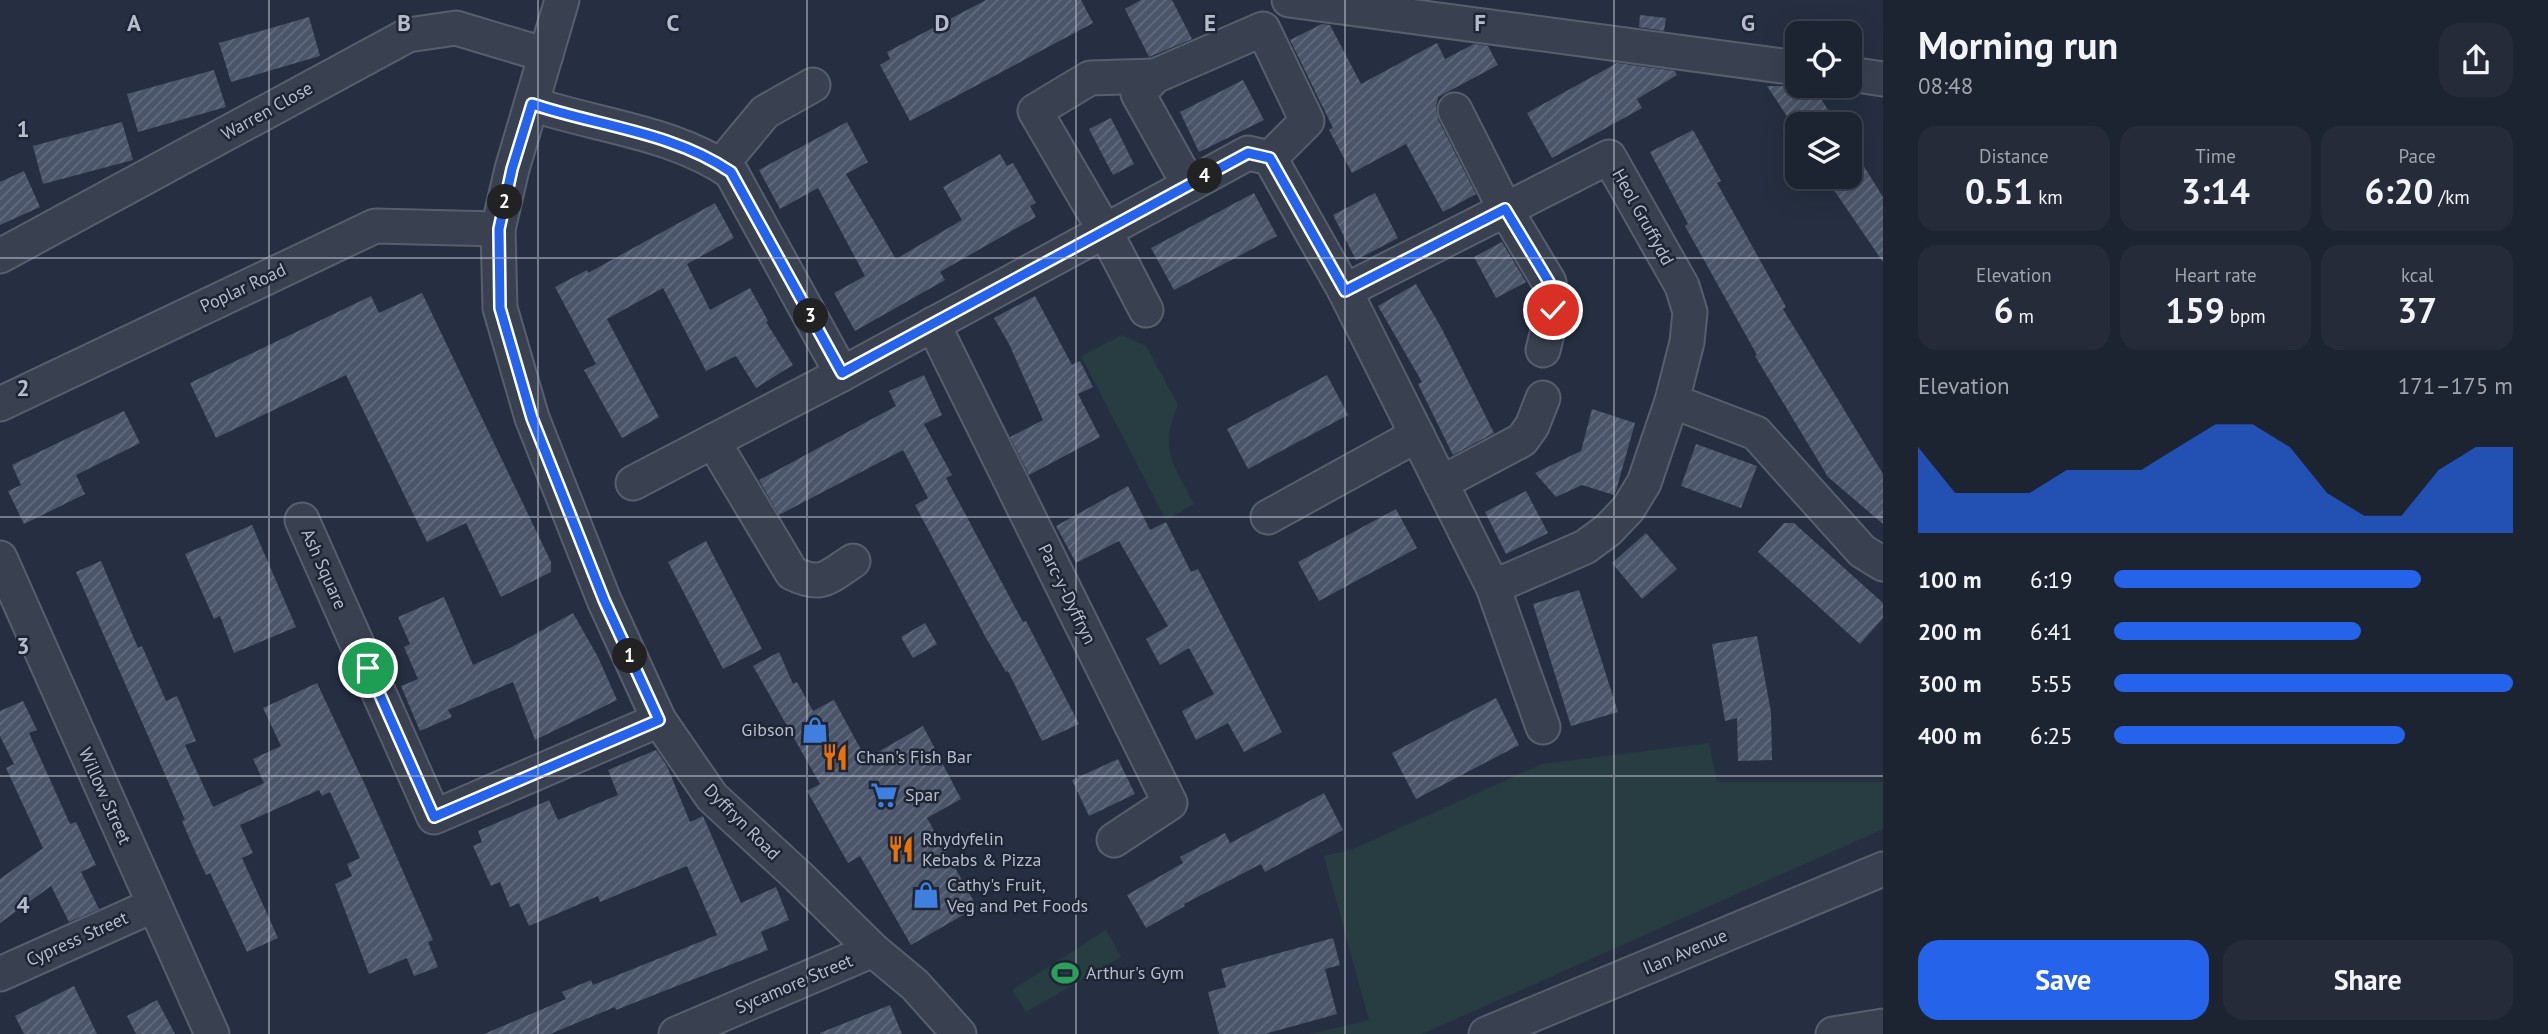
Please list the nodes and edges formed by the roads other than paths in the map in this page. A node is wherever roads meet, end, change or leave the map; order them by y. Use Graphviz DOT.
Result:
graph roads {
  1 [pos="562,0"];
  2 [pos="1289,0"];
  3 [pos="546,55"];
  4 [pos="1785,66"];
  5 [pos="1155,76"];
  6 [pos="1862,76"];
  7 [pos="1883,79"];
  8 [pos="813,85"];
  9 [pos="532,104"];
  10 [pos="1455,110"];
  11 [pos="1270,158"];
  12 [pos="721,165"];
  13 [pos="1189,185"];
  14 [pos="1505,209"];
  15 [pos="499,229"];
  16 [pos="1105,231"];
  17 [pos="0,256"];
  18 [pos="1345,291"];
  19 [pos="1146,310"];
  20 [pos="933,324"];
  21 [pos="1543,350"];
  22 [pos="842,373"];
  23 [pos="1543,398"];
  24 [pos="1672,401"];
  25 [pos="0,404"];
  26 [pos="1417,435"];
  27 [pos="713,440"];
  28 [pos="633,482"];
  29 [pos="1441,483"];
  30 [pos="1268,517"];
  31 [pos="302,520"];
  32 [pos="0,558"];
  33 [pos="853,561"];
  34 [pos="1883,564"];
  35 [pos="1493,587"];
  36 [pos="9,606"];
  37 [pos="659,720"];
  38 [pos="1543,727"];
  39 [pos="1114,840"];
  40 [pos="1876,880"];
  41 [pos="154,905"];
  42 [pos="873,950"];
  43 [pos="0,974"];
  44 [pos="1883,1026"];
  45 [pos="212,1034"];
  46 [pos="676,1034"];
  47 [pos="959,1034"];
  48 [pos="1486,1034"];
  49 [pos="1833,1034"];
  1 -- 3 [label="street, Dyffryn Road"];
  2 -- 4 [label="street"];
  3 -- 9 [label="street, Dyffryn Road"];
  3 -- 17 [label="street, Warren Close"];
  5 -- 11 [label="street"];
  5 -- 13 [label="street"];
  5 -- 16 [label="street"];
  6 -- 7 [label="street"];
  8 -- 12 [label="street"];
  9 -- 12 [label="street"];
  9 -- 15 [label="street, Dyffryn Road"];
  10 -- 14 [label="street"];
  11 -- 13 [label="street"];
  11 -- 18 [label="street"];
  12 -- 22 [label="street"];
  13 -- 16 [label="street"];
  14 -- 18 [label="street, Heol Gruffydd"];
  14 -- 21 [label="street"];
  14 -- 24 [label="street, Heol Gruffydd"];
  15 -- 25 [label="street, Poplar Road"];
  15 -- 37 [label="street, Dyffryn Road"];
  16 -- 19 [label="street"];
  16 -- 20 [label="street"];
  18 -- 26 [label="street"];
  20 -- 22 [label="street"];
  20 -- 39 [label="street, Parc-y-Dyffryn"];
  22 -- 27 [label="street"];
  23 -- 29 [label="street"];
  24 -- 34 [label="street"];
  24 -- 35 [label="street, Heol Gruffydd"];
  26 -- 29 [label="street"];
  26 -- 30 [label="street"];
  27 -- 28 [label="street"];
  27 -- 33 [label="street"];
  29 -- 35 [label="street"];
  31 -- 37 [label="street, Ash Square"];
  32 -- 36 [label="street, Willow Street"];
  35 -- 38 [label="street"];
  36 -- 41 [label="street, Willow Street"];
  37 -- 42 [label="street, Dyffryn Road"];
  40 -- 48 [label="street, Ilan Avenue"];
  41 -- 43 [label="street, Cypress Street"];
  41 -- 45 [label="street, Willow Street"];
  42 -- 46 [label="street, Sycamore Street"];
  42 -- 47 [label="street, Dyffryn Road"];
  44 -- 49 [label="street"];
}
